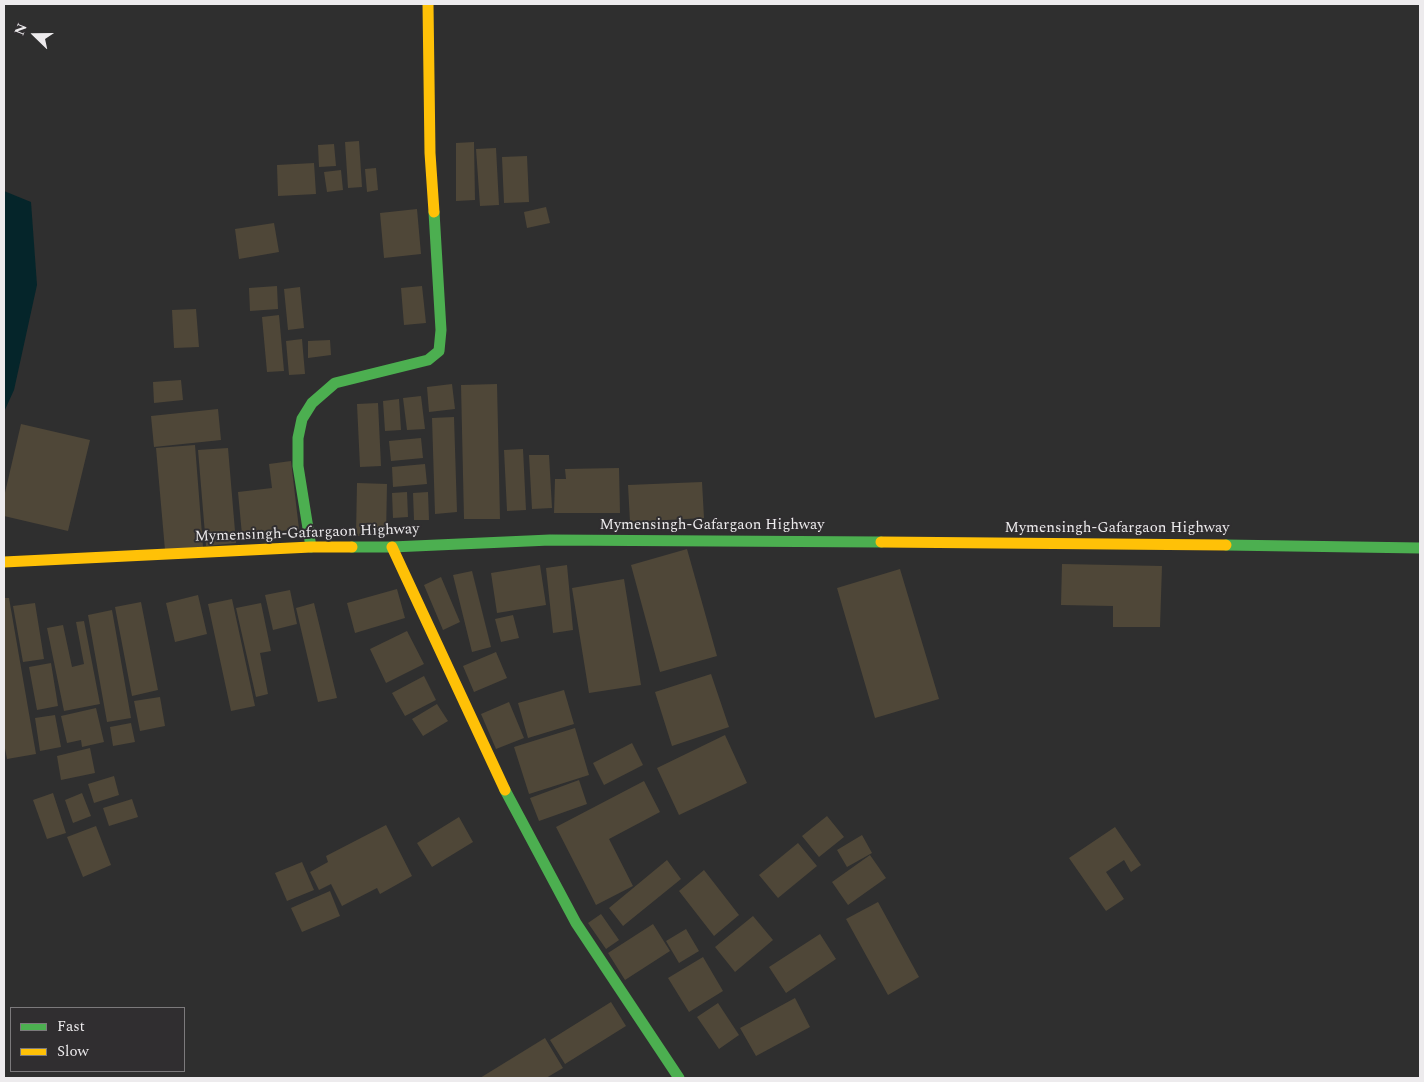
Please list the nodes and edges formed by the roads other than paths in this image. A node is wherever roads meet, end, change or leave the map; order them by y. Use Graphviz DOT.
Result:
graph roads {
  1 [pos="428,4"];
  2 [pos="311,547"];
  3 [pos="392,547"];
  4 [pos="1420,548"];
  5 [pos="4,562"];
  6 [pos="679,1078"];
  1 -- 2 [label="main road"];
  2 -- 3 [label="main road, Mymensingh-Gafargaon Highway"];
  2 -- 5 [label="main road, Mymensingh-Gafargaon Highway"];
  3 -- 4 [label="main road, Mymensingh-Gafargaon Highway"];
  3 -- 6 [label="main road"];
}
